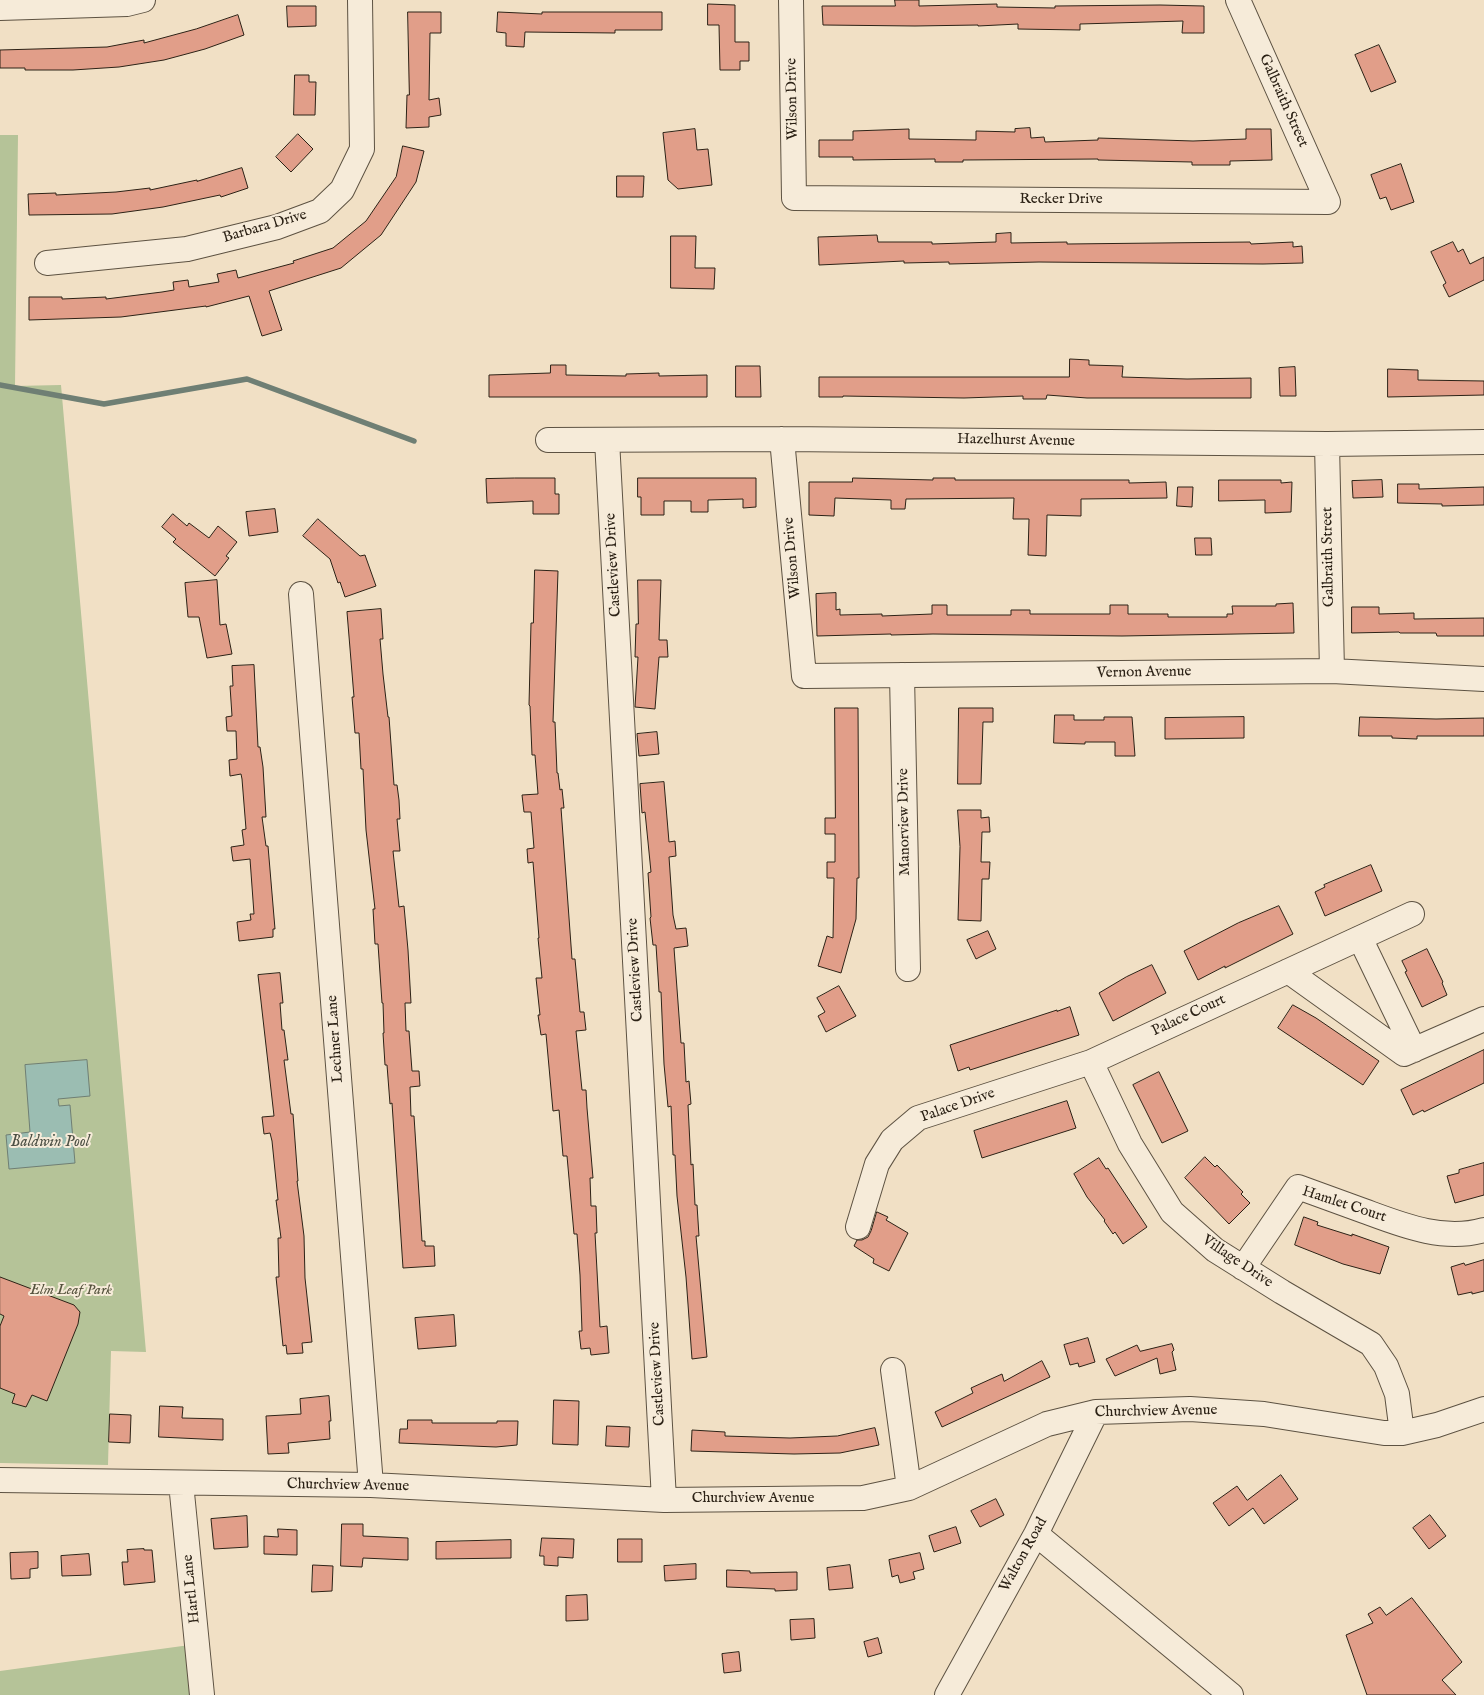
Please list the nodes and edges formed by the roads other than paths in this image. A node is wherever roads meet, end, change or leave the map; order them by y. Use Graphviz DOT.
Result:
graph roads {
  1 [pos="143,0"];
  2 [pos="360,0"];
  3 [pos="791,0"];
  4 [pos="1238,0"];
  5 [pos="0,8"];
  6 [pos="794,198"];
  7 [pos="1328,202"];
  8 [pos="47,264"];
  9 [pos="782,439"];
  10 [pos="548,440"];
  11 [pos="607,440"];
  12 [pos="1484,442"];
  13 [pos="1327,444"];
  14 [pos="301,594"];
  15 [pos="1332,671"];
  16 [pos="902,675"];
  17 [pos="804,676"];
  18 [pos="1484,679"];
  19 [pos="1412,914"];
  20 [pos="1360,938"];
  21 [pos="908,969"];
  22 [pos="1288,971"];
  23 [pos="1484,1019"];
  24 [pos="1414,1050"];
  25 [pos="1090,1062"];
  26 [pos="858,1227"];
  27 [pos="1484,1230"];
  28 [pos="1244,1268"];
  29 [pos="893,1370"];
  30 [pos="1484,1409"];
  31 [pos="1096,1412"];
  32 [pos="1402,1433"];
  33 [pos="0,1480"];
  34 [pos="181,1483"];
  35 [pos="371,1485"];
  36 [pos="909,1488"];
  37 [pos="664,1500"];
  38 [pos="1036,1534"];
  39 [pos="202,1695"];
  40 [pos="947,1695"];
  41 [pos="1231,1695"];
  1 -- 5 [label="street"];
  2 -- 8 [label="street, Barbara Drive"];
  3 -- 6 [label="street, Wilson Drive"];
  4 -- 7 [label="street, Galbraith Street"];
  6 -- 7 [label="street, Recker Drive"];
  9 -- 11 [label="street, Hazelhurst Avenue"];
  9 -- 13 [label="street, Hazelhurst Avenue"];
  9 -- 17 [label="street, Wilson Drive"];
  10 -- 11 [label="street, Hazelhurst Avenue"];
  11 -- 37 [label="street, Castleview Drive"];
  12 -- 13 [label="street, Hazelhurst Avenue"];
  13 -- 15 [label="street, Galbraith Street"];
  14 -- 35 [label="street, Lechner Lane"];
  15 -- 16 [label="street, Vernon Avenue"];
  15 -- 18 [label="street, Vernon Avenue"];
  16 -- 17 [label="street, Vernon Avenue"];
  16 -- 21 [label="street, Manorview Drive"];
  19 -- 20 [label="street, Palace Court"];
  20 -- 22 [label="street, Palace Court"];
  20 -- 24 [label="street"];
  22 -- 24 [label="street"];
  22 -- 25 [label="street, Palace Court"];
  23 -- 24 [label="street"];
  25 -- 26 [label="street, Palace Drive"];
  25 -- 28 [label="street, Village Drive"];
  27 -- 28 [label="street, Hamlet Court"];
  28 -- 32 [label="street, Village Drive"];
  29 -- 36 [label="street"];
  30 -- 32 [label="street, Churchview Avenue"];
  31 -- 32 [label="street, Churchview Avenue"];
  31 -- 36 [label="street, Churchview Avenue"];
  31 -- 38 [label="street, Walton Road"];
  33 -- 34 [label="street, Churchview Avenue"];
  34 -- 35 [label="street, Churchview Avenue"];
  34 -- 39 [label="street, Hartl Lane"];
  35 -- 37 [label="street, Churchview Avenue"];
  36 -- 37 [label="street, Churchview Avenue"];
  38 -- 40 [label="street, Walton Road"];
  38 -- 41 [label="street"];
}
